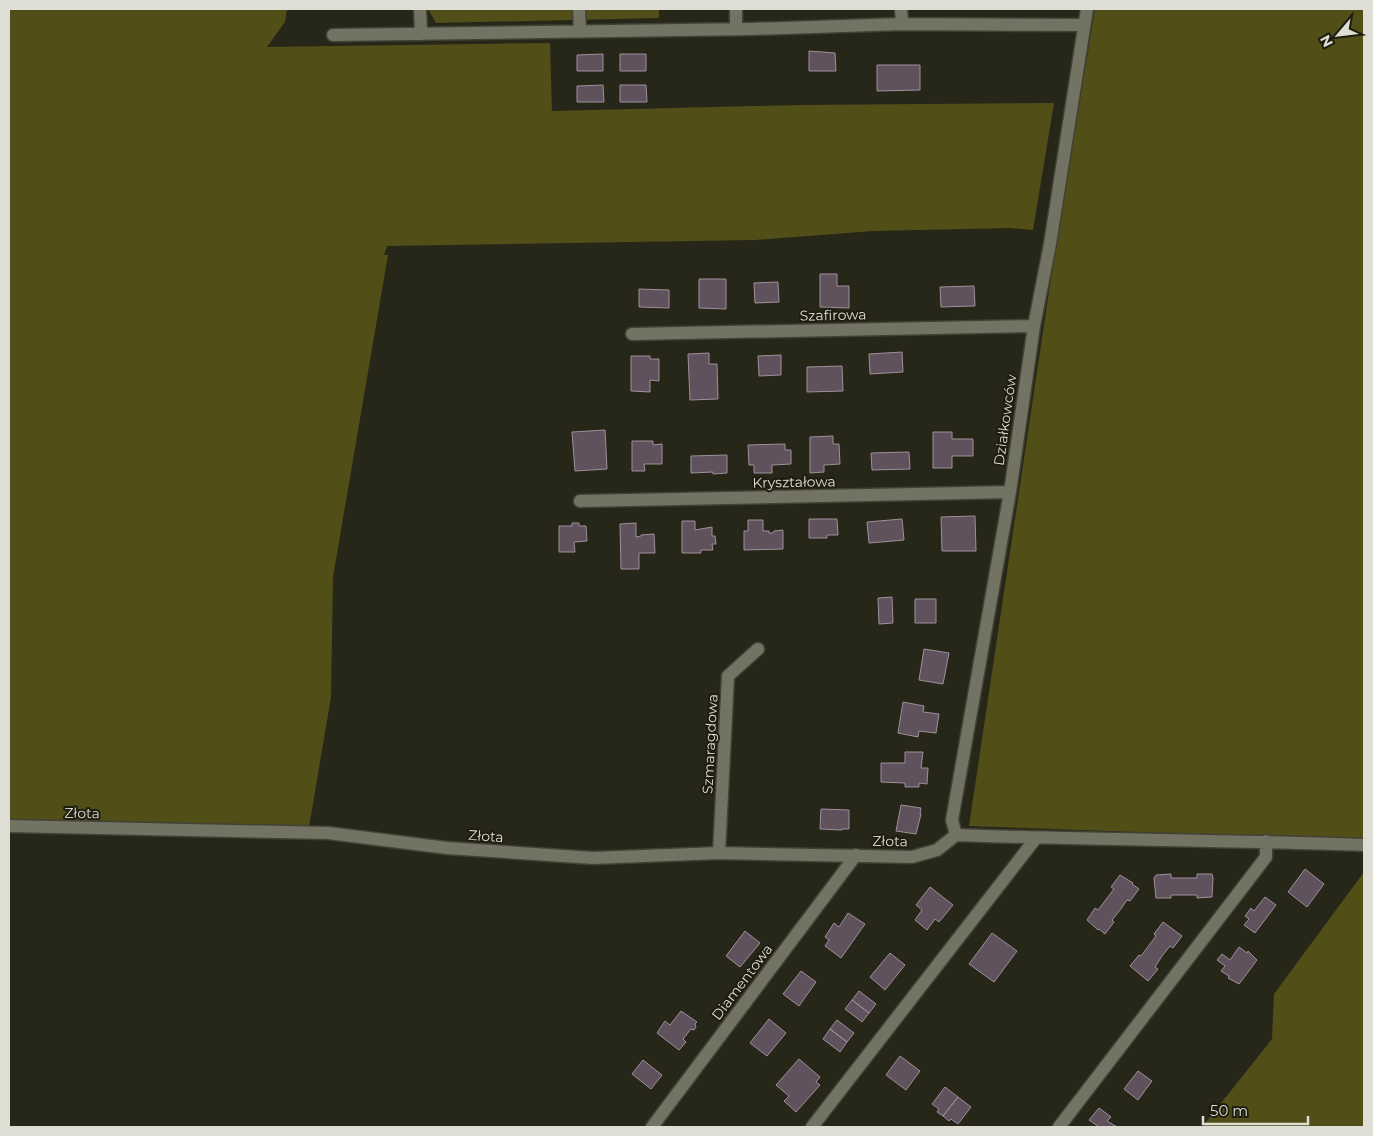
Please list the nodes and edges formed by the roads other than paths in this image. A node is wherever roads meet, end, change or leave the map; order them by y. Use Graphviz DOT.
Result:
graph roads {
  1 [pos="420,9"];
  2 [pos="580,9"];
  3 [pos="736,9"];
  4 [pos="902,9"];
  5 [pos="1087,9"];
  6 [pos="902,24"];
  7 [pos="1084,25"];
  8 [pos="736,29"];
  9 [pos="580,31"];
  10 [pos="421,34"];
  11 [pos="333,35"];
  12 [pos="1034,326"];
  13 [pos="632,334"];
  14 [pos="1010,492"];
  15 [pos="580,501"];
  16 [pos="758,649"];
  17 [pos="9,826"];
  18 [pos="956,835"];
  19 [pos="1036,838"];
  20 [pos="1266,841"];
  21 [pos="1364,845"];
  22 [pos="719,853"];
  23 [pos="856,855"];
  24 [pos="652,1127"];
  25 [pos="812,1127"];
  26 [pos="1059,1127"];
  1 -- 10 [label="street"];
  2 -- 9 [label="street"];
  3 -- 8 [label="street"];
  4 -- 6 [label="street"];
  5 -- 7 [label="street, Działkowców"];
  6 -- 7 [label="street"];
  6 -- 8 [label="street"];
  7 -- 12 [label="street, Działkowców"];
  8 -- 9 [label="street"];
  9 -- 10 [label="street"];
  10 -- 11 [label="street"];
  12 -- 13 [label="street, Szafirowa"];
  12 -- 14 [label="street, Działkowców"];
  14 -- 15 [label="street, Kryształowa"];
  14 -- 18 [label="street, Działkowców"];
  16 -- 22 [label="street, Szmaragdowa"];
  17 -- 22 [label="street, Złota"];
  18 -- 19 [label="street"];
  18 -- 23 [label="street, Złota"];
  19 -- 20 [label="street"];
  19 -- 25 [label="street"];
  20 -- 21 [label="street"];
  20 -- 26 [label="street"];
  22 -- 23 [label="street, Złota"];
  23 -- 24 [label="street, Diamentowa"];
}
